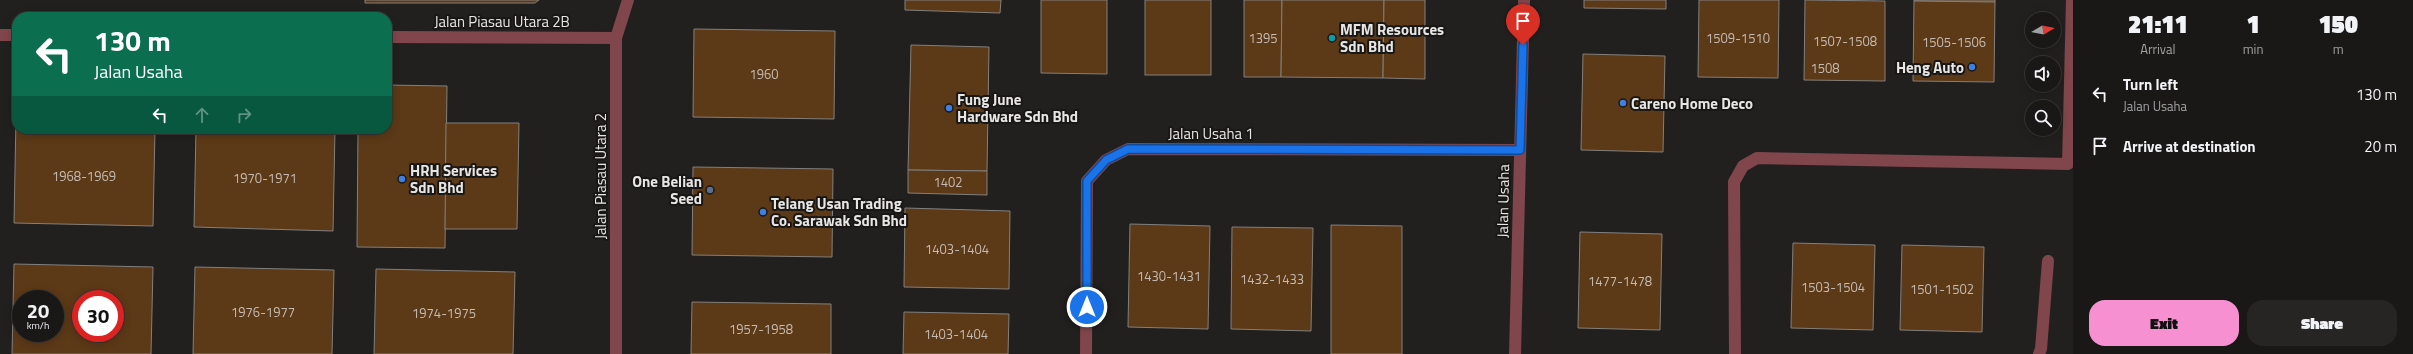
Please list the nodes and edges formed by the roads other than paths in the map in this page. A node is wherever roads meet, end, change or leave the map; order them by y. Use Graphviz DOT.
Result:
graph roads {
  1 [pos="628,0"];
  2 [pos="1524,0"];
  3 [pos="2072,0"];
  4 [pos="0,35"];
  5 [pos="12,35"];
  6 [pos="392,37"];
  7 [pos="616,38"];
  8 [pos="1520,150"];
  9 [pos="2070,164"];
  10 [pos="2048,261"];
  11 [pos="616,354"];
  12 [pos="1086,354"];
  13 [pos="1516,354"];
  14 [pos="1735,354"];
  15 [pos="2039,354"];
  1 -- 7 [label="street, Jalan Piasau Utara 2"];
  2 -- 8 [label="street, Jalan Usaha"];
  3 -- 9 [label="street"];
  4 -- 5 [label="street"];
  6 -- 7 [label="street, Jalan Piasau Utara 2B"];
  7 -- 11 [label="street, Jalan Piasau Utara 2"];
  8 -- 12 [label="street, Jalan Usaha 1"];
  8 -- 13 [label="street, Jalan Usaha"];
  9 -- 14 [label="street"];
  10 -- 15 [label="street"];
}
